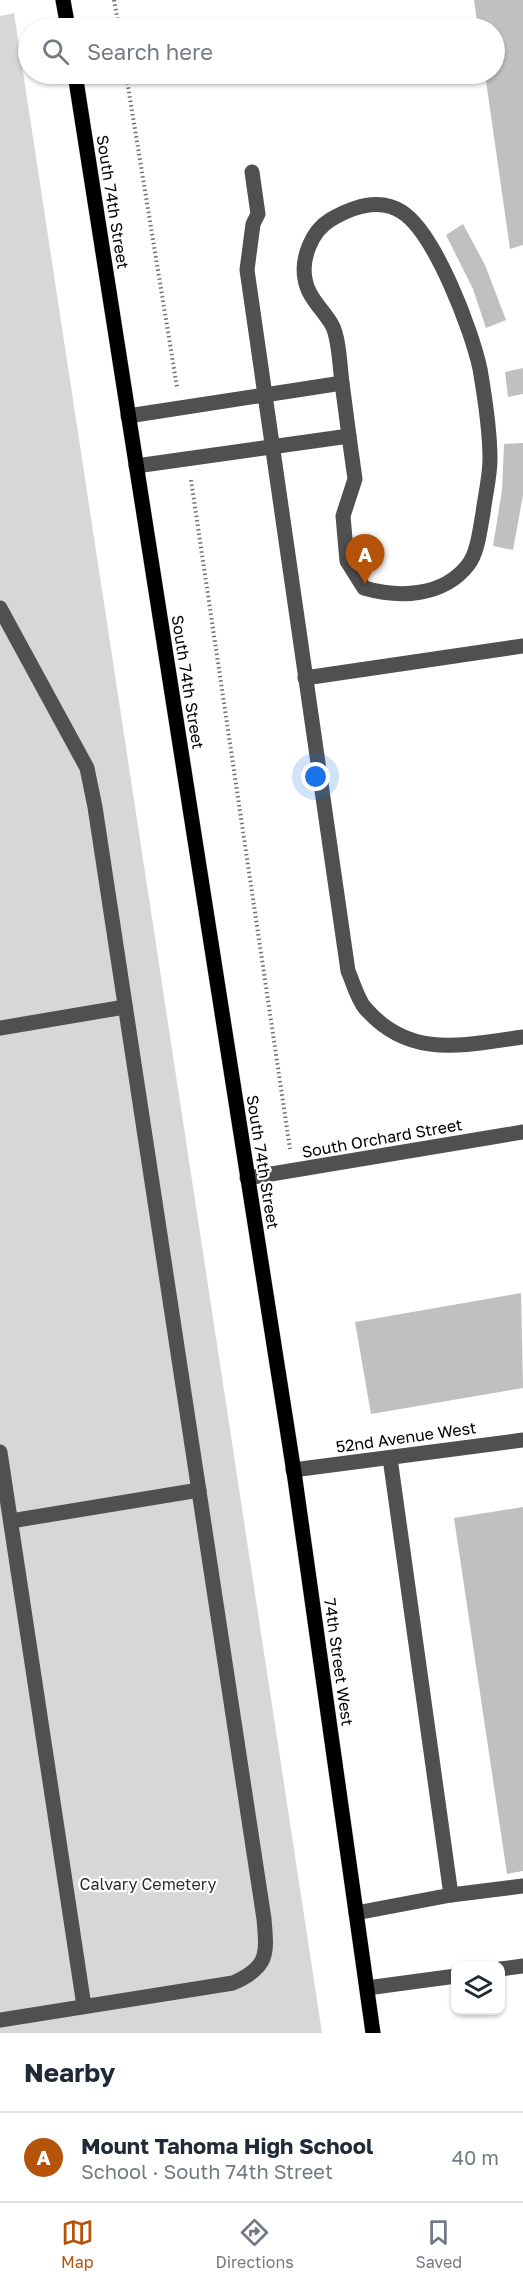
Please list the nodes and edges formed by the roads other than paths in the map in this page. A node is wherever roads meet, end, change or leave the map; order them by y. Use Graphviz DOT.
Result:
graph roads {
  1 [pos="63,0"];
  2 [pos="66,18"];
  3 [pos="77,84"];
  4 [pos="252,172"];
  5 [pos="342,383"];
  6 [pos="264,395"];
  7 [pos="128,416"];
  8 [pos="349,436"];
  9 [pos="271,447"];
  10 [pos="136,466"];
  11 [pos="0,608"];
  12 [pos="523,646"];
  13 [pos="305,678"];
  14 [pos="125,1007"];
  15 [pos="0,1028"];
  16 [pos="523,1036"];
  17 [pos="523,1132"];
  18 [pos="247,1178"];
  19 [pos="267,1296"];
  20 [pos="523,1440"];
  21 [pos="0,1452"];
  22 [pos="390,1458"];
  23 [pos="293,1470"];
  24 [pos="199,1490"];
  25 [pos="10,1521"];
  26 [pos="523,1886"];
  27 [pos="451,1895"];
  28 [pos="356,1913"];
  29 [pos="523,1966"];
  30 [pos="505,1968"];
  31 [pos="451,1977"];
  32 [pos="367,1988"];
  33 [pos="84,2006"];
  34 [pos="0,2020"];
  35 [pos="373,2033"];
  1 -- 2 [label="main road"];
  3 -- 7 [label="main road, South 74th Street"];
  4 -- 6 [label="street"];
  5 -- 6 [label="street"];
  5 -- 8 [label="street"];
  5 -- 8 [label="street"];
  6 -- 7 [label="street"];
  6 -- 9 [label="street"];
  7 -- 10 [label="main road, South 74th Street"];
  8 -- 9 [label="street"];
  9 -- 10 [label="street"];
  9 -- 13 [label="street"];
  10 -- 18 [label="main road, South 74th Street"];
  11 -- 14 [label="street"];
  12 -- 13 [label="street"];
  13 -- 16 [label="street"];
  14 -- 15 [label="street"];
  14 -- 24 [label="street"];
  17 -- 18 [label="street, South Orchard Street"];
  18 -- 19 [label="main road, South 74th Street"];
  19 -- 23 [label="main road, 74th Street West"];
  20 -- 22 [label="street, 52nd Avenue West"];
  21 -- 25 [label="street"];
  22 -- 23 [label="street, 52nd Avenue West"];
  22 -- 27 [label="street"];
  23 -- 28 [label="main road, 74th Street West"];
  24 -- 25 [label="street"];
  24 -- 33 [label="street"];
  25 -- 33 [label="street"];
  26 -- 27 [label="street"];
  27 -- 28 [label="street"];
  28 -- 32 [label="main road, 74th Street West"];
  29 -- 30 [label="street"];
  31 -- 32 [label="street"];
  32 -- 35 [label="main road, 74th Street West"];
  33 -- 34 [label="street"];
}
